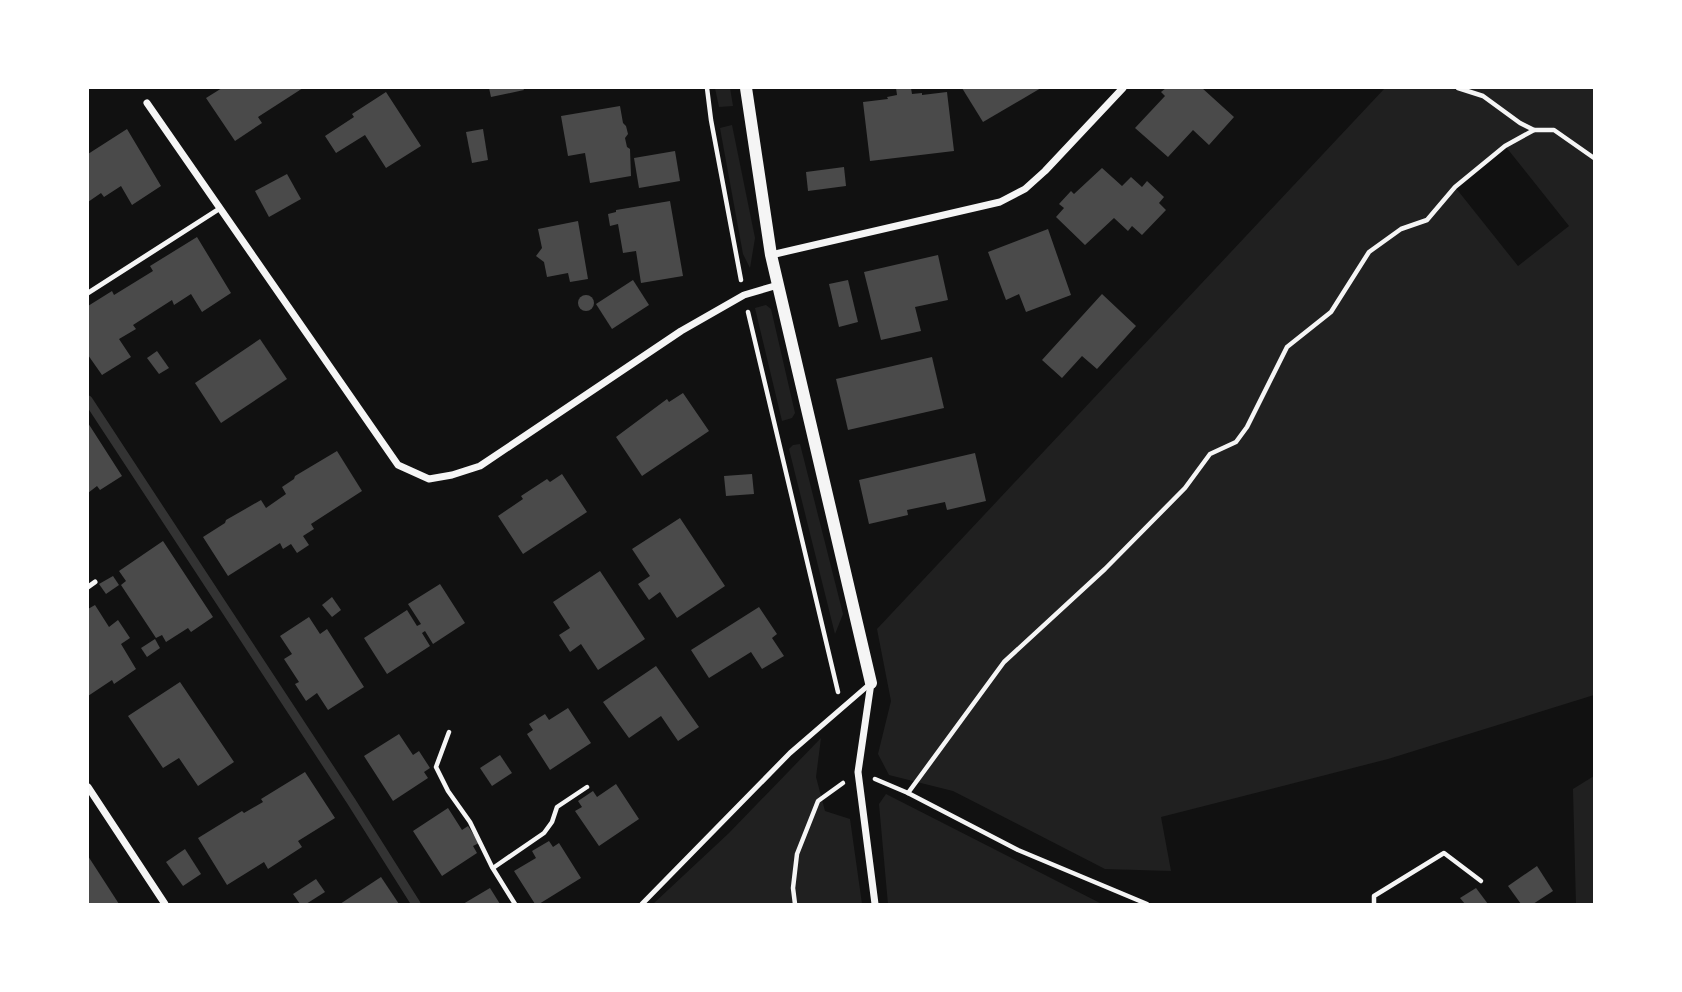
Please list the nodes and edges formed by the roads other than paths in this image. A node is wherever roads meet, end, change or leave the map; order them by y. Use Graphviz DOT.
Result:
graph roads {
  1 [pos="746,88"];
  2 [pos="1123,88"];
  3 [pos="147,103"];
  4 [pos="219,209"];
  5 [pos="771,255"];
  6 [pos="779,285"];
  7 [pos="88,293"];
  8 [pos="95,582"];
  9 [pos="88,587"];
  10 [pos="872,683"];
  11 [pos="88,786"];
  12 [pos="165,905"];
  13 [pos="642,905"];
  14 [pos="875,905"];
  1 -- 5 [label="street"];
  2 -- 5 [label="street"];
  3 -- 4 [label="street"];
  4 -- 6 [label="street"];
  4 -- 7 [label="lane"];
  5 -- 6 [label="street"];
  6 -- 10 [label="street"];
  8 -- 9 [label="lane"];
  10 -- 13 [label="lane"];
  10 -- 14 [label="street"];
  11 -- 12 [label="street"];
}
